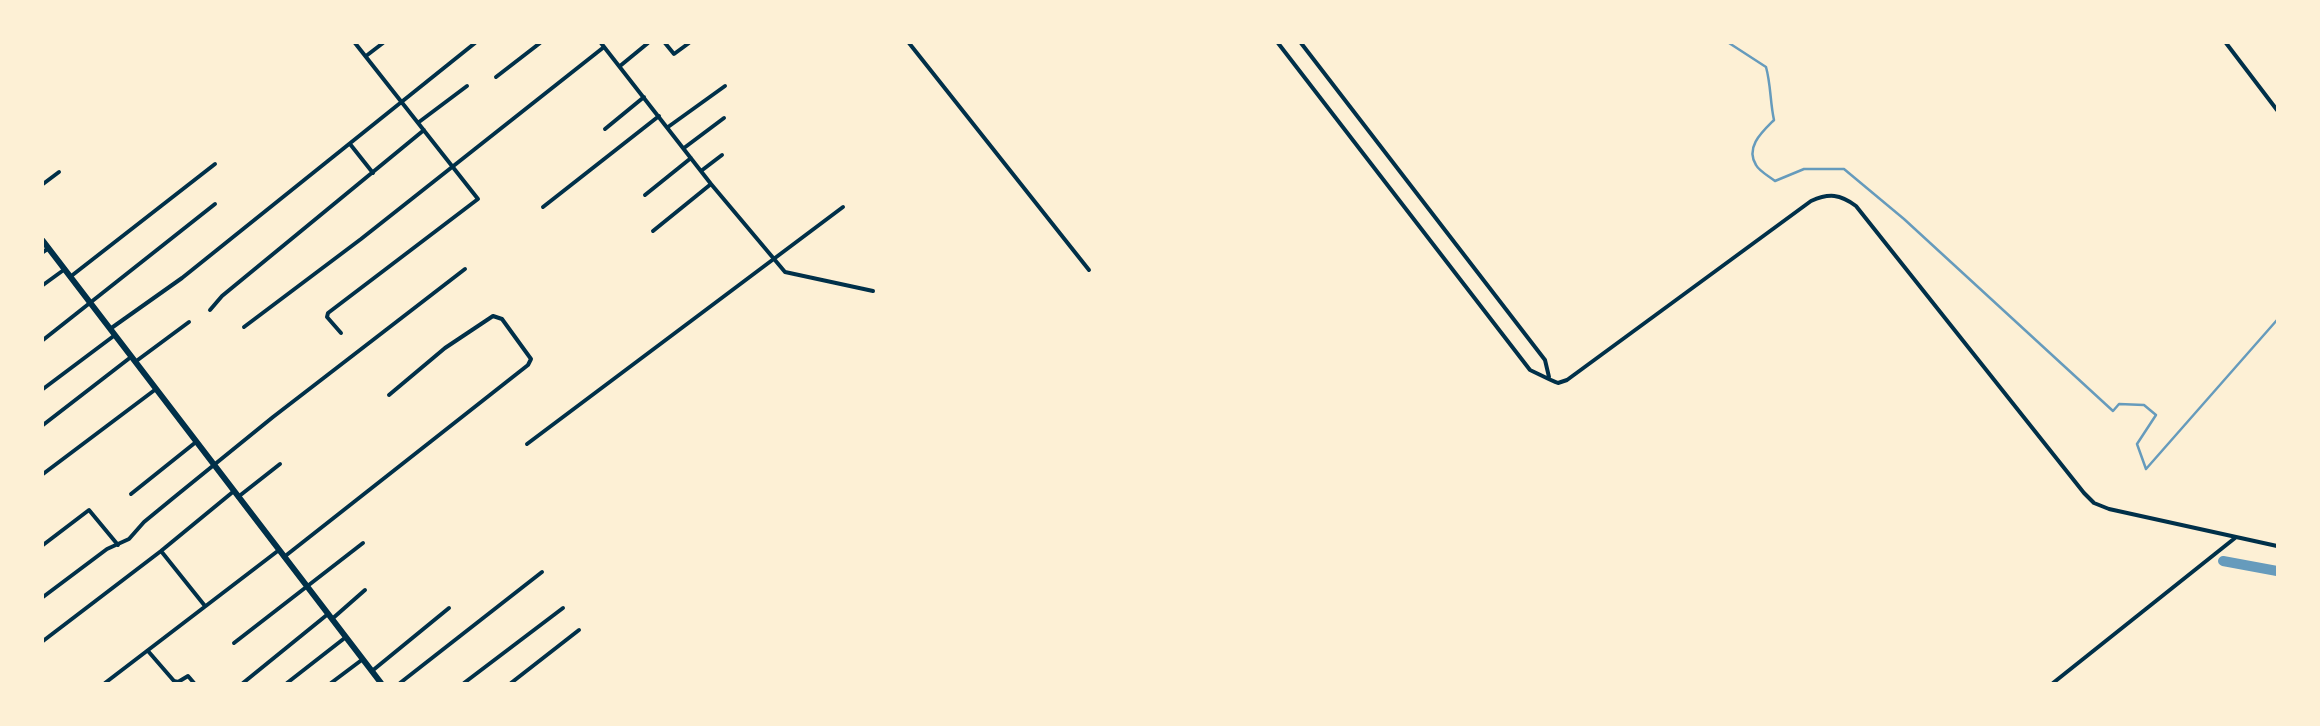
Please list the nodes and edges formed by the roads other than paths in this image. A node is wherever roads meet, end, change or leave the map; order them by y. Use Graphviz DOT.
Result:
graph roads {
  1 [pos="355,43"];
  2 [pos="383,43"];
  3 [pos="475,43"];
  4 [pos="540,43"];
  5 [pos="601,43"];
  6 [pos="648,43"];
  7 [pos="665,43"];
  8 [pos="689,43"];
  9 [pos="909,43"];
  10 [pos="1278,43"];
  11 [pos="1302,43"];
  12 [pos="2226,43"];
  13 [pos="604,47"];
  14 [pos="366,56"];
  15 [pos="620,66"];
  16 [pos="496,77"];
  17 [pos="467,86"];
  18 [pos="726,86"];
  19 [pos="644,97"];
  20 [pos="402,102"];
  21 [pos="2277,110"];
  22 [pos="659,116"];
  23 [pos="724,118"];
  24 [pos="419,122"];
  25 [pos="668,127"];
  26 [pos="605,129"];
  27 [pos="424,130"];
  28 [pos="350,144"];
  29 [pos="684,148"];
  30 [pos="722,155"];
  31 [pos="691,158"];
  32 [pos="215,164"];
  33 [pos="452,166"];
  34 [pos="701,171"];
  35 [pos="59,172"];
  36 [pos="374,173"];
  37 [pos="43,184"];
  38 [pos="711,184"];
  39 [pos="645,195"];
  40 [pos="215,204"];
  41 [pos="543,207"];
  42 [pos="843,207"];
  43 [pos="654,231"];
  44 [pos="43,240"];
  45 [pos="49,248"];
  46 [pos="43,252"];
  47 [pos="772,259"];
  48 [pos="65,269"];
  49 [pos="465,269"];
  50 [pos="1089,270"];
  51 [pos="70,277"];
  52 [pos="43,285"];
  53 [pos="873,291"];
  54 [pos="91,304"];
  55 [pos="210,310"];
  56 [pos="188,322"];
  57 [pos="244,327"];
  58 [pos="110,329"];
  59 [pos="341,333"];
  60 [pos="115,335"];
  61 [pos="43,340"];
  62 [pos="133,359"];
  63 [pos="1548,377"];
  64 [pos="43,389"];
  65 [pos="156,389"];
  66 [pos="389,395"];
  67 [pos="43,425"];
  68 [pos="196,442"];
  69 [pos="527,444"];
  70 [pos="280,464"];
  71 [pos="214,465"];
  72 [pos="43,474"];
  73 [pos="234,491"];
  74 [pos="131,494"];
  75 [pos="238,497"];
  76 [pos="2235,538"];
  77 [pos="43,544"];
  78 [pos="363,544"];
  79 [pos="118,545"];
  80 [pos="2277,546"];
  81 [pos="279,550"];
  82 [pos="161,551"];
  83 [pos="284,557"];
  84 [pos="542,572"];
  85 [pos="306,586"];
  86 [pos="365,590"];
  87 [pos="43,597"];
  88 [pos="205,606"];
  89 [pos="449,608"];
  90 [pos="563,608"];
  91 [pos="330,617"];
  92 [pos="578,630"];
  93 [pos="346,637"];
  94 [pos="43,641"];
  95 [pos="234,643"];
  96 [pos="148,651"];
  97 [pos="363,659"];
  98 [pos="372,671"];
  99 [pos="105,683"];
  100 [pos="194,683"];
  101 [pos="243,683"];
  102 [pos="287,683"];
  103 [pos="331,683"];
  104 [pos="381,683"];
  105 [pos="400,683"];
  106 [pos="464,683"];
  107 [pos="511,683"];
  108 [pos="2053,683"];
  1 -- 14 [label="street"];
  2 -- 14 [label="street"];
  3 -- 20 [label="street"];
  4 -- 16 [label="street"];
  5 -- 13 [label="street"];
  6 -- 15 [label="street"];
  7 -- 8 [label="street"];
  9 -- 50 [label="street"];
  10 -- 63 [label="street"];
  11 -- 63 [label="street"];
  12 -- 21 [label="street"];
  13 -- 15 [label="street"];
  13 -- 33 [label="street"];
  14 -- 20 [label="street"];
  15 -- 19 [label="street"];
  17 -- 24 [label="street"];
  18 -- 25 [label="street"];
  19 -- 22 [label="street"];
  19 -- 26 [label="street"];
  20 -- 24 [label="street"];
  20 -- 28 [label="street"];
  22 -- 25 [label="street"];
  22 -- 41 [label="street"];
  23 -- 29 [label="street"];
  24 -- 27 [label="street"];
  25 -- 29 [label="street"];
  27 -- 33 [label="street"];
  27 -- 36 [label="street"];
  28 -- 36 [label="street"];
  28 -- 58 [label="street"];
  29 -- 31 [label="street"];
  30 -- 34 [label="street"];
  31 -- 34 [label="street"];
  31 -- 39 [label="street"];
  32 -- 51 [label="street"];
  33 -- 57 [label="street"];
  33 -- 59 [label="street"];
  34 -- 38 [label="street"];
  35 -- 37 [label="street"];
  36 -- 55 [label="street"];
  38 -- 43 [label="street"];
  38 -- 47 [label="street"];
  40 -- 54 [label="street"];
  42 -- 47 [label="street"];
  44 -- 45 [label="street"];
  45 -- 46 [label="street"];
  45 -- 48 [label="street"];
  47 -- 53 [label="street"];
  47 -- 69 [label="street"];
  48 -- 51 [label="street"];
  48 -- 52 [label="street"];
  49 -- 71 [label="street"];
  51 -- 54 [label="street"];
  54 -- 58 [label="street"];
  54 -- 61 [label="street"];
  56 -- 62 [label="street"];
  58 -- 60 [label="street"];
  60 -- 62 [label="street"];
  60 -- 64 [label="street"];
  62 -- 65 [label="street"];
  62 -- 67 [label="street"];
  63 -- 76 [label="street"];
  65 -- 68 [label="street"];
  65 -- 72 [label="street"];
  66 -- 83 [label="street"];
  68 -- 71 [label="street"];
  68 -- 74 [label="street"];
  70 -- 75 [label="street"];
  71 -- 73 [label="street"];
  71 -- 79 [label="street"];
  73 -- 75 [label="street"];
  73 -- 82 [label="street"];
  75 -- 81 [label="street"];
  76 -- 80 [label="street"];
  76 -- 108 [label="street"];
  77 -- 79 [label="street"];
  78 -- 85 [label="street"];
  79 -- 87 [label="street"];
  81 -- 83 [label="street"];
  81 -- 88 [label="street"];
  82 -- 88 [label="street"];
  82 -- 94 [label="street"];
  83 -- 85 [label="street"];
  84 -- 105 [label="street"];
  85 -- 91 [label="street"];
  85 -- 95 [label="street"];
  86 -- 91 [label="street"];
  88 -- 96 [label="street"];
  89 -- 98 [label="street"];
  90 -- 106 [label="street"];
  91 -- 93 [label="street"];
  91 -- 101 [label="street"];
  92 -- 107 [label="street"];
  93 -- 97 [label="street"];
  93 -- 102 [label="street"];
  96 -- 99 [label="street"];
  96 -- 100 [label="street"];
  97 -- 98 [label="street"];
  97 -- 103 [label="street"];
  98 -- 104 [label="street"];
}
